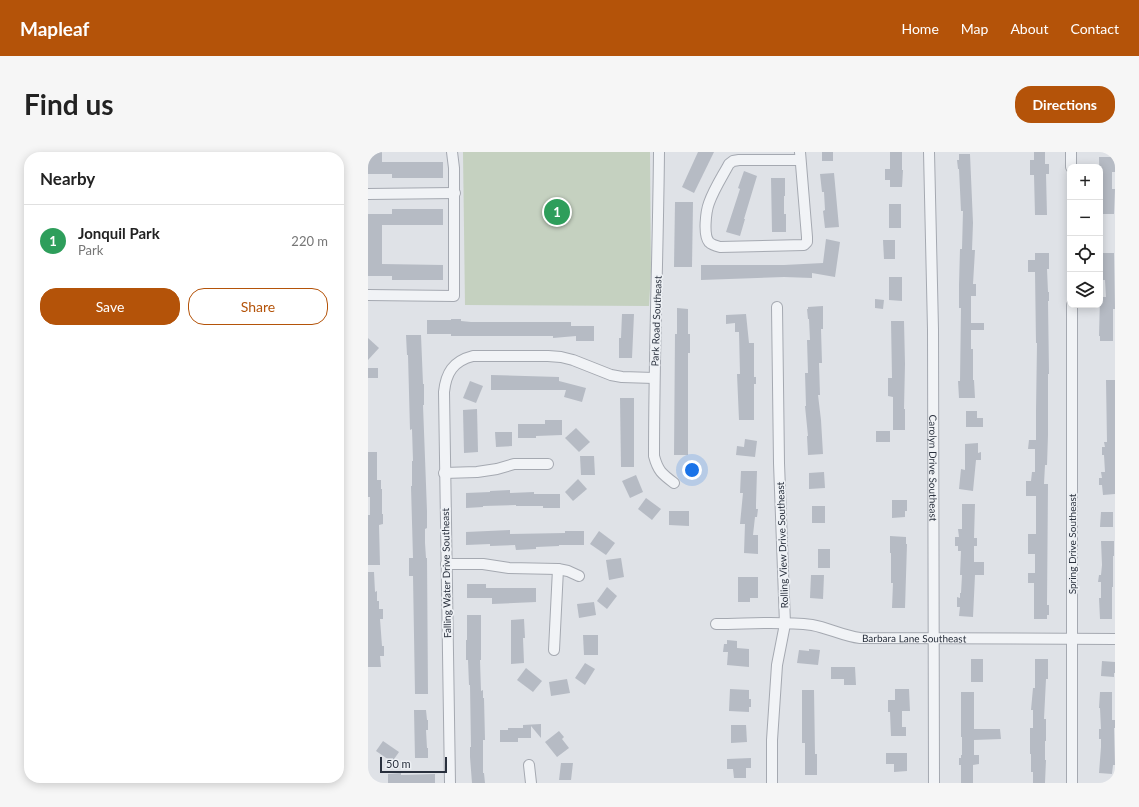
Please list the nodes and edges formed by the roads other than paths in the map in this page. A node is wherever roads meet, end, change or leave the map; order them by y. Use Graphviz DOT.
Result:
graph roads {
  1 [pos="452,152"];
  2 [pos="659,152"];
  3 [pos="929,152"];
  4 [pos="1071,152"];
  5 [pos="800,156"];
  6 [pos="1071,164"];
  7 [pos="455,193"];
  8 [pos="368,194"];
  9 [pos="368,296"];
  10 [pos="777,307"];
  11 [pos="1072,308"];
  12 [pos="654,378"];
  13 [pos="548,464"];
  14 [pos="444,473"];
  15 [pos="674,483"];
  16 [pos="446,564"];
  17 [pos="558,569"];
  18 [pos="579,576"];
  19 [pos="716,624"];
  20 [pos="784,624"];
  21 [pos="934,638"];
  22 [pos="1073,639"];
  23 [pos="1115,639"];
  24 [pos="554,650"];
  25 [pos="529,765"];
  26 [pos="450,783"];
  27 [pos="531,783"];
  28 [pos="772,783"];
  29 [pos="934,783"];
  30 [pos="1072,783"];
  1 -- 7 [label="street"];
  2 -- 12 [label="street, Park Road Southeast"];
  3 -- 21 [label="street, Carolyn Drive Southeast"];
  4 -- 6 [label="street"];
  5 -- 5 [label="street"];
  7 -- 8 [label="street"];
  7 -- 9 [label="street"];
  10 -- 20 [label="street, Rolling View Drive Southeast"];
  11 -- 22 [label="street, Spring Drive Southeast"];
  12 -- 14 [label="street, Falling Water Drive Southeast"];
  12 -- 15 [label="street, Park Road Southeast"];
  13 -- 14 [label="street"];
  14 -- 16 [label="street, Falling Water Drive Southeast"];
  16 -- 17 [label="street"];
  16 -- 26 [label="street, Falling Water Drive Southeast"];
  17 -- 18 [label="street"];
  17 -- 24 [label="street"];
  19 -- 20 [label="street, Barbara Lane Southeast"];
  20 -- 21 [label="street, Barbara Lane Southeast"];
  20 -- 28 [label="street, Rolling View Drive Southeast"];
  21 -- 22 [label="street, Barbara Lane Southeast"];
  21 -- 29 [label="street, Carolyn Drive Southeast"];
  22 -- 23 [label="street, Barbara Lane Southeast"];
  22 -- 30 [label="street, Spring Drive Southeast"];
  25 -- 27 [label="street"];
}
